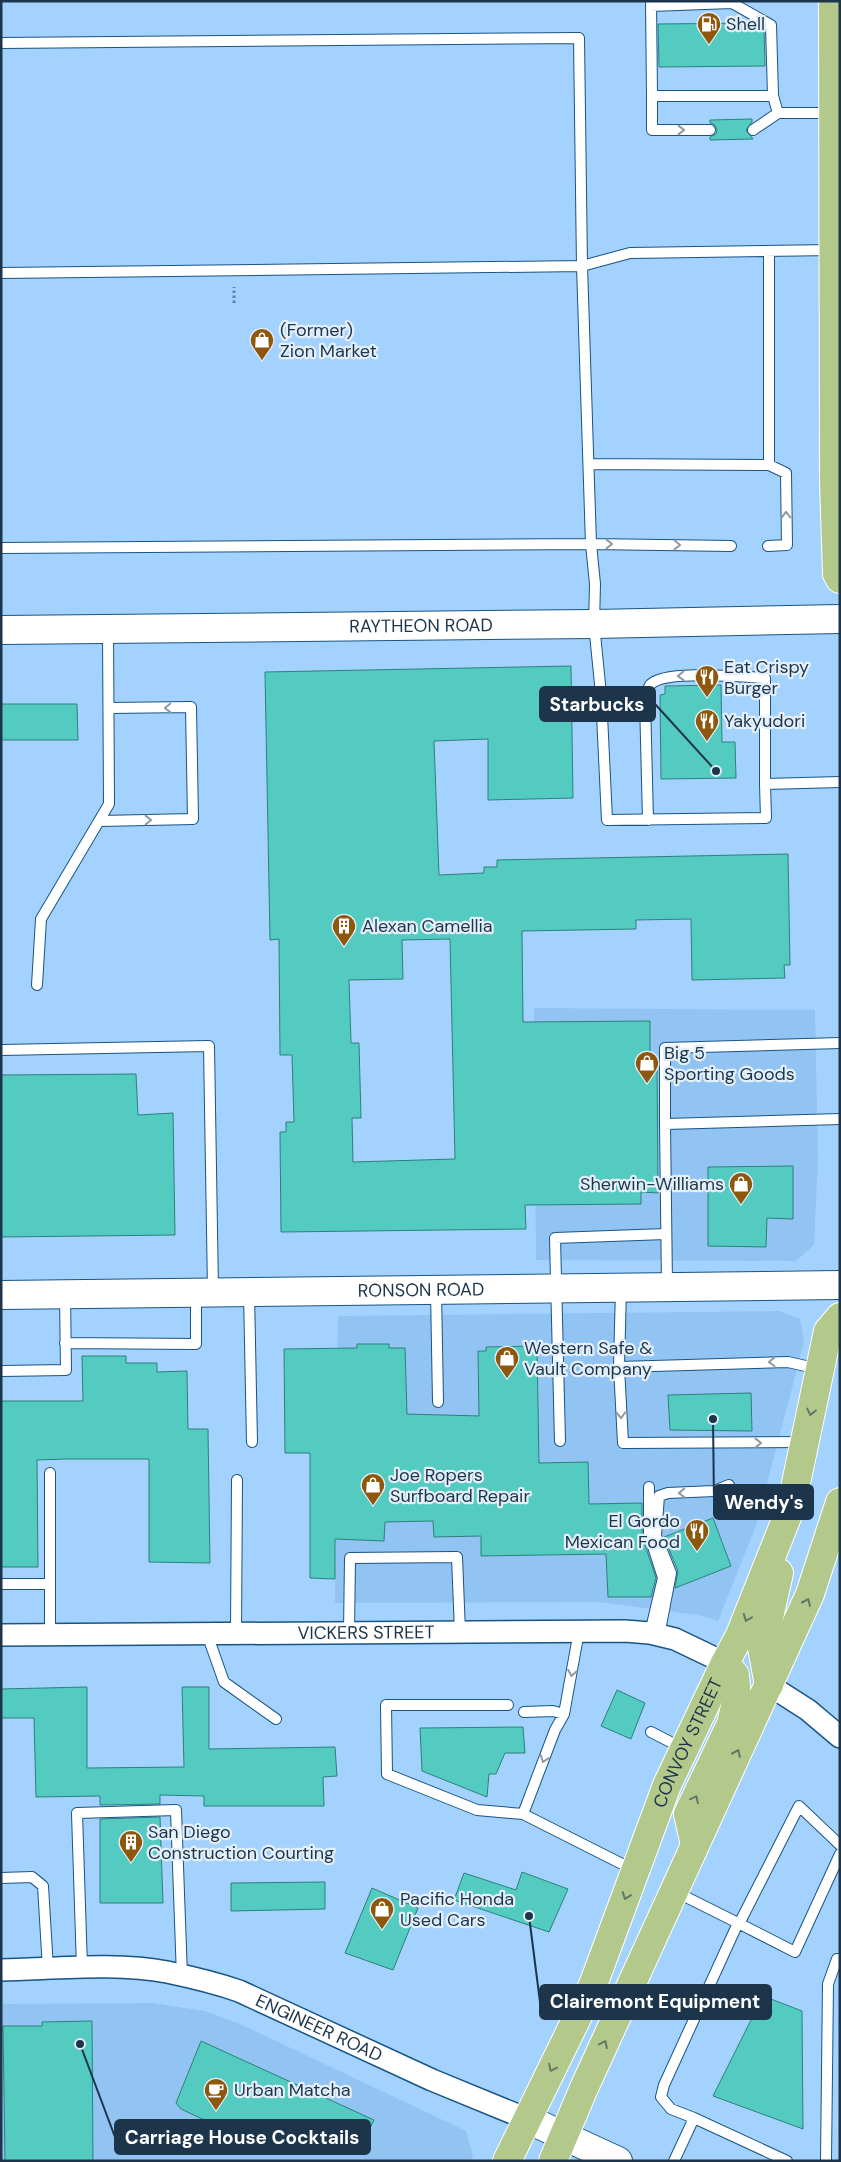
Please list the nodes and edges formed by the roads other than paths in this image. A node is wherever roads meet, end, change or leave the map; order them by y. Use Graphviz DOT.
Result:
graph roads {
  1 [pos="833,1"];
  2 [pos="732,2"];
  3 [pos="651,4"];
  4 [pos="1,43"];
  5 [pos="652,96"];
  6 [pos="773,96"];
  7 [pos="778,113"];
  8 [pos="834,113"];
  9 [pos="710,130"];
  10 [pos="753,130"];
  11 [pos="837,250"];
  12 [pos="769,251"];
  13 [pos="582,266"];
  14 [pos="1,273"];
  15 [pos="589,464"];
  16 [pos="770,465"];
  17 [pos="590,544"];
  18 [pos="731,546"];
  19 [pos="768,546"];
  20 [pos="1,548"];
  21 [pos="840,579"];
  22 [pos="840,618"];
  23 [pos="594,624"];
  24 [pos="108,628"];
  25 [pos="1,630"];
  26 [pos="109,708"];
  27 [pos="840,782"];
  28 [pos="765,784"];
  29 [pos="100,820"];
  30 [pos="648,820"];
  31 [pos="38,986"];
  32 [pos="840,1043"];
  33 [pos="1,1050"];
  34 [pos="840,1119"];
  35 [pos="665,1124"];
  36 [pos="666,1234"];
  37 [pos="840,1285"];
  38 [pos="622,1288"];
  39 [pos="667,1288"];
  40 [pos="555,1289"];
  41 [pos="436,1290"];
  42 [pos="205,1292"];
  43 [pos="249,1292"];
  44 [pos="65,1294"];
  45 [pos="1,1295"];
  46 [pos="840,1317"];
  47 [pos="65,1343"];
  48 [pos="619,1367"];
  49 [pos="820,1369"];
  50 [pos="1,1371"];
  51 [pos="438,1402"];
  52 [pos="560,1441"];
  53 [pos="252,1442"];
  54 [pos="805,1442"];
  55 [pos="50,1473"];
  56 [pos="237,1480"];
  57 [pos="729,1485"];
  58 [pos="649,1487"];
  59 [pos="840,1502"];
  60 [pos="791,1507"];
  61 [pos="1,1584"];
  62 [pos="50,1584"];
  63 [pos="579,1631"];
  64 [pos="460,1632"];
  65 [pos="349,1633"];
  66 [pos="207,1634"];
  67 [pos="236,1634"];
  68 [pos="1,1635"];
  69 [pos="50,1635"];
  70 [pos="655,1635"];
  71 [pos="725,1663"];
  72 [pos="770,1685"];
  73 [pos="508,1705"];
  74 [pos="524,1712"];
  75 [pos="564,1714"];
  76 [pos="276,1718"];
  77 [pos="651,1732"];
  78 [pos="840,1736"];
  79 [pos="684,1749"];
  80 [pos="523,1814"];
  81 [pos="695,1845"];
  82 [pos="840,1845"];
  83 [pos="840,1854"];
  84 [pos="635,1871"];
  85 [pos="1,1878"];
  86 [pos="674,1891"];
  87 [pos="739,1924"];
  88 [pos="840,1959"];
  89 [pos="48,1969"];
  90 [pos="82,1969"];
  91 [pos="1,1970"];
  92 [pos="182,1977"];
  93 [pos="694,2118"];
  94 [pos="527,2119"];
  95 [pos="565,2136"];
  96 [pos="507,2161"];
  97 [pos="552,2161"];
  98 [pos="618,2161"];
  99 [pos="674,2161"];
  100 [pos="787,2161"];
  101 [pos="826,2161"];
  1 -- 8 [label="main road"];
  2 -- 3 [label="lane"];
  2 -- 6 [label="lane"];
  3 -- 5 [label="lane"];
  4 -- 13 [label="lane"];
  5 -- 6 [label="lane"];
  5 -- 9 [label="lane, one-way"];
  6 -- 7 [label="lane"];
  7 -- 8 [label="lane"];
  7 -- 10 [label="lane"];
  8 -- 11 [label="main road"];
  11 -- 12 [label="lane"];
  11 -- 21 [label="main road"];
  12 -- 13 [label="lane"];
  12 -- 16 [label="lane"];
  13 -- 14 [label="lane"];
  13 -- 15 [label="lane"];
  15 -- 16 [label="lane"];
  15 -- 17 [label="lane"];
  19 -- 16 [label="lane, one-way"];
  17 -- 18 [label="lane, one-way"];
  17 -- 20 [label="lane"];
  17 -- 23 [label="lane"];
  22 -- 23 [label="street, RAYTHEON ROAD"];
  23 -- 24 [label="street, RAYTHEON ROAD"];
  23 -- 30 [label="lane"];
  24 -- 25 [label="street, RAYTHEON ROAD"];
  24 -- 26 [label="lane"];
  26 -- 29 [label="lane"];
  29 -- 26 [label="lane, one-way"];
  27 -- 28 [label="lane"];
  28 -- 30 [label="lane"];
  28 -- 30 [label="lane, one-way"];
  29 -- 31 [label="lane"];
  32 -- 35 [label="lane"];
  33 -- 42 [label="lane"];
  34 -- 35 [label="lane"];
  35 -- 36 [label="lane"];
  36 -- 39 [label="lane"];
  36 -- 40 [label="lane"];
  37 -- 39 [label="street, RONSON ROAD"];
  38 -- 39 [label="street, RONSON ROAD"];
  38 -- 40 [label="street, RONSON ROAD"];
  38 -- 48 [label="lane"];
  40 -- 41 [label="street, RONSON ROAD"];
  40 -- 52 [label="lane"];
  41 -- 43 [label="street, RONSON ROAD"];
  41 -- 51 [label="lane"];
  42 -- 43 [label="street, RONSON ROAD"];
  42 -- 44 [label="street, RONSON ROAD"];
  42 -- 47 [label="lane"];
  43 -- 53 [label="lane"];
  44 -- 45 [label="street, RONSON ROAD"];
  44 -- 47 [label="lane"];
  46 -- 49 [label="main road, CONVOY STREET"];
  47 -- 50 [label="lane"];
  49 -- 48 [label="lane, one-way"];
  48 -- 54 [label="lane, one-way"];
  49 -- 54 [label="main road, CONVOY STREET, one-way"];
  54 -- 60 [label="main road, CONVOY STREET"];
  55 -- 62 [label="lane"];
  56 -- 67 [label="lane"];
  57 -- 70 [label="lane, one-way"];
  58 -- 70 [label="lane"];
  72 -- 59 [label="main road, one-way"];
  60 -- 71 [label="main road, CONVOY STREET, one-way"];
  60 -- 72 [label="main road"];
  61 -- 62 [label="lane"];
  62 -- 69 [label="lane"];
  63 -- 64 [label="street, VICKERS STREET"];
  63 -- 70 [label="street, VICKERS STREET"];
  63 -- 75 [label="lane, one-way"];
  64 -- 65 [label="street, VICKERS STREET"];
  64 -- 65 [label="lane"];
  65 -- 67 [label="street, VICKERS STREET"];
  66 -- 67 [label="street, VICKERS STREET"];
  66 -- 69 [label="street, VICKERS STREET"];
  66 -- 76 [label="lane"];
  68 -- 69 [label="street, VICKERS STREET"];
  70 -- 71 [label="street, VICKERS STREET"];
  71 -- 79 [label="main road, CONVOY STREET"];
  81 -- 71 [label="main road, one-way"];
  72 -- 78 [label="street"];
  81 -- 72 [label="main road, one-way"];
  73 -- 80 [label="lane"];
  74 -- 75 [label="lane"];
  75 -- 80 [label="lane, one-way"];
  77 -- 79 [label="lane"];
  79 -- 84 [label="main road, CONVOY STREET"];
  80 -- 84 [label="lane"];
  81 -- 86 [label="main road"];
  82 -- 87 [label="lane"];
  83 -- 87 [label="lane"];
  84 -- 94 [label="main road, CONVOY STREET, one-way"];
  85 -- 89 [label="lane"];
  86 -- 87 [label="lane"];
  95 -- 86 [label="main road, one-way"];
  87 -- 93 [label="lane"];
  88 -- 101 [label="lane"];
  89 -- 90 [label="street, ENGINEER ROAD"];
  89 -- 91 [label="street, ENGINEER ROAD"];
  90 -- 92 [label="street, ENGINEER ROAD"];
  90 -- 92 [label="lane"];
  92 -- 94 [label="street, ENGINEER ROAD"];
  93 -- 99 [label="lane"];
  93 -- 100 [label="lane"];
  94 -- 95 [label="street, ENGINEER ROAD"];
  94 -- 96 [label="main road, CONVOY STREET"];
  95 -- 97 [label="main road"];
  95 -- 98 [label="street, ENGINEER ROAD"];
}
